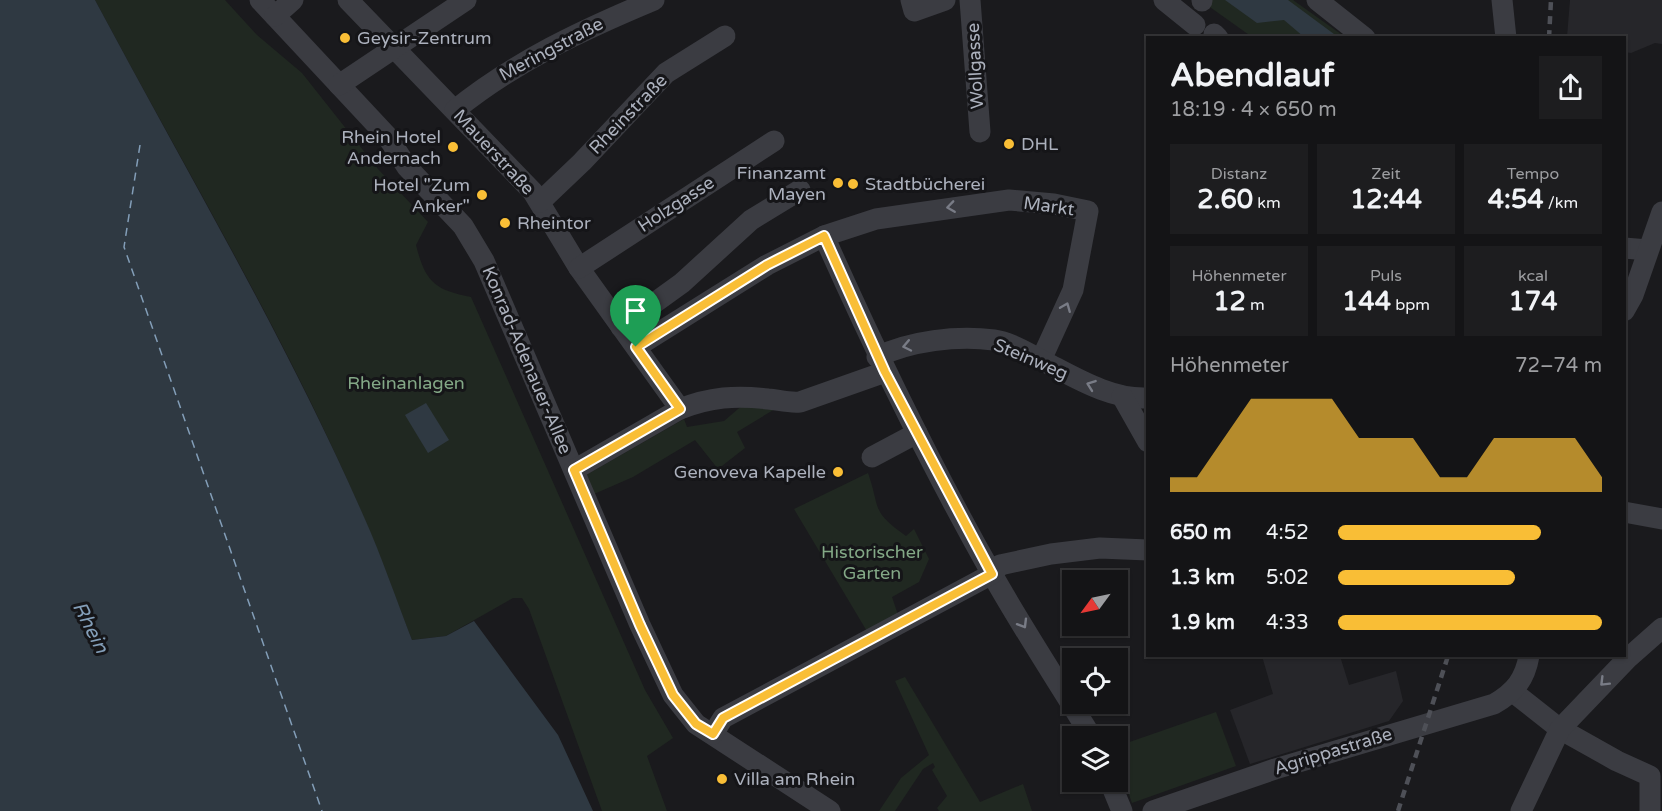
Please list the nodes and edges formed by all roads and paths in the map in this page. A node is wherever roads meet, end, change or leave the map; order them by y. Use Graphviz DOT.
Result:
graph roads {
  1 [pos="260,0"];
  2 [pos="293,0"];
  3 [pos="348,0"];
  4 [pos="466,0"];
  5 [pos="654,0"];
  6 [pos="945,0"];
  7 [pos="970,0"];
  8 [pos="1317,0"];
  9 [pos="1502,0"];
  10 [pos="913,6"];
  11 [pos="275,16"];
  12 [pos="725,36"];
  13 [pos="1362,36"];
  14 [pos="1506,36"];
  15 [pos="396,48"];
  16 [pos="339,85"];
  17 [pos="455,110"];
  18 [pos="980,132"];
  19 [pos="774,141"];
  20 [pos="800,190"];
  21 [pos="540,201"];
  22 [pos="1662,212"];
  23 [pos="824,236"];
  24 [pos="1626,248"];
  25 [pos="1648,250"];
  26 [pos="579,268"];
  27 [pos="1626,307"];
  28 [pos="621,327"];
  29 [pos="636,347"];
  30 [pos="1041,360"];
  31 [pos="881,365"];
  32 [pos="1122,396"];
  33 [pos="1146,399"];
  34 [pos="680,409"];
  35 [pos="917,433"];
  36 [pos="1146,438"];
  37 [pos="872,457"];
  38 [pos="574,470"];
  39 [pos="1626,512"];
  40 [pos="1662,519"];
  41 [pos="1146,550"];
  42 [pos="992,574"];
  43 [pos="1662,628"];
  44 [pos="1528,657"];
  45 [pos="1513,692"];
  46 [pos="1085,726"];
  47 [pos="1560,729"];
  48 [pos="713,734"];
  49 [pos="1114,792"];
  50 [pos="830,811"];
  51 [pos="1122,811"];
  52 [pos="1153,811"];
  53 [pos="1521,811"];
  54 [pos="1650,811"];
  1 -- 11 [label="street, Konrad-Adenauer-Allee"];
  2 -- 11 [label="street"];
  3 -- 15 [label="street, Mauerstraße"];
  4 -- 15 [label="street"];
  5 -- 17 [label="street, Meringstraße"];
  6 -- 10 [label="street"];
  7 -- 18 [label="street, Wollgasse"];
  8 -- 13 [label="street"];
  9 -- 14 [label="street"];
  11 -- 16 [label="street, Konrad-Adenauer-Allee"];
  12 -- 21 [label="street, Rheinstraße"];
  15 -- 16 [label="street"];
  15 -- 17 [label="street, Mauerstraße"];
  16 -- 38 [label="street, Konrad-Adenauer-Allee"];
  17 -- 21 [label="street, Mauerstraße"];
  19 -- 26 [label="street, Holzgasse"];
  20 -- 28 [label="street"];
  21 -- 26 [label="street, Mauerstraße"];
  22 -- 25 [label="street"];
  23 -- 29 [label="street, Markt"];
  30 -- 23 [label="street, Markt, one-way"];
  23 -- 31 [label="street"];
  24 -- 25 [label="street"];
  25 -- 27 [label="street"];
  26 -- 28 [label="street, Mauerstraße"];
  28 -- 29 [label="street, Mauerstraße"];
  29 -- 34 [label="street, Mauerstraße"];
  30 -- 31 [label="street, Steinweg, one-way"];
  32 -- 30 [label="street, Steinweg, one-way"];
  31 -- 34 [label="street, Steinweg"];
  31 -- 35 [label="street"];
  32 -- 33 [label="street, Steinweg"];
  32 -- 36 [label="street"];
  34 -- 38 [label="street, Steinweg"];
  35 -- 37 [label="street"];
  35 -- 42 [label="street"];
  38 -- 48 [label="street, Konrad-Adenauer-Allee"];
  39 -- 40 [label="street"];
  41 -- 42 [label="street"];
  42 -- 46 [label="street, one-way"];
  42 -- 48 [label="street"];
  43 -- 47 [label="street, one-way"];
  44 -- 45 [label="street"];
  45 -- 47 [label="street"];
  45 -- 52 [label="street, Agrippastraße"];
  47 -- 53 [label="street"];
  47 -- 54 [label="street"];
  48 -- 50 [label="street, Konrad-Adenauer-Allee"];
  49 -- 51 [label="street"];
}
